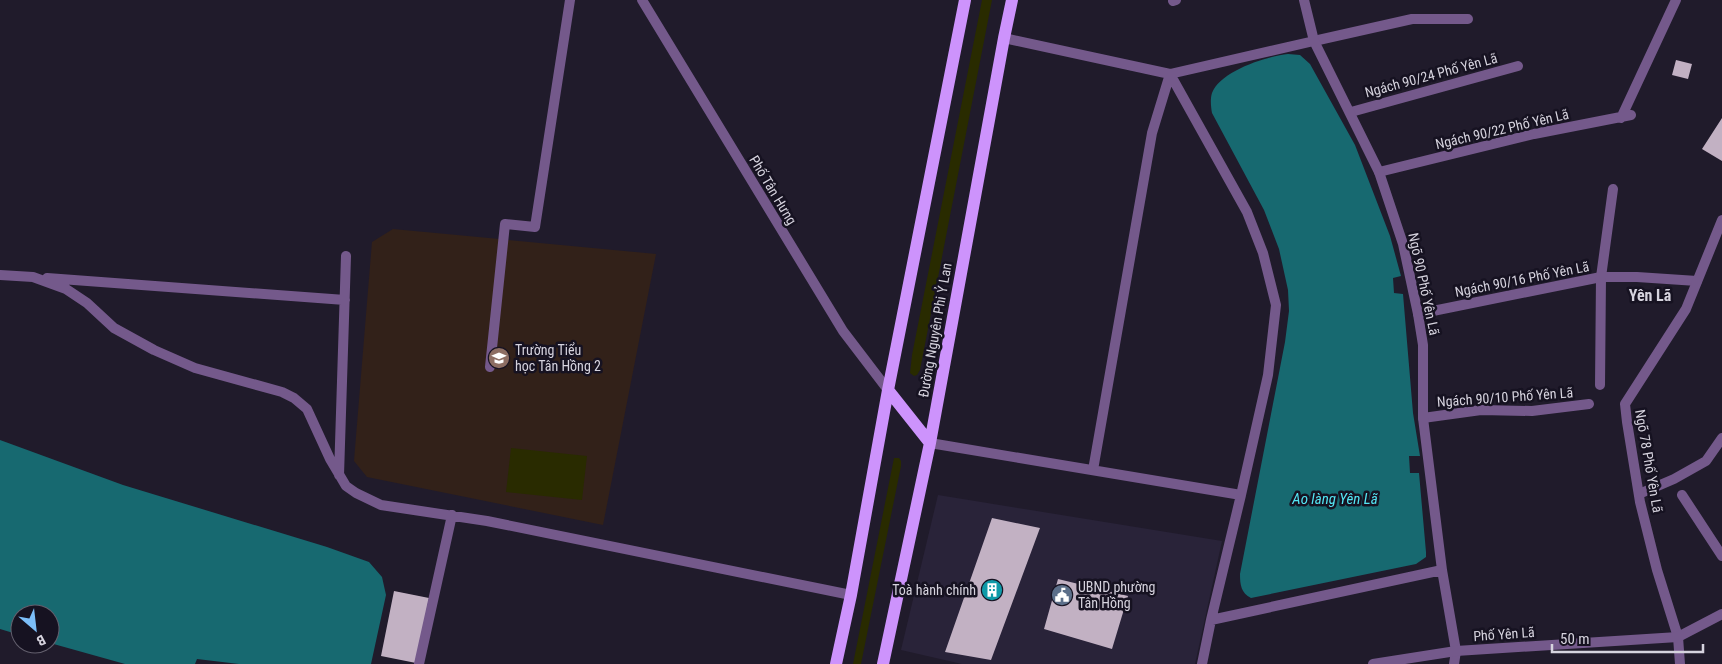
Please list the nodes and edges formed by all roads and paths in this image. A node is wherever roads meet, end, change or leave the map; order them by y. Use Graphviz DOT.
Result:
graph roads {
  1 [pos="570,0"];
  2 [pos="642,0"];
  3 [pos="964,0"];
  4 [pos="1012,0"];
  5 [pos="1304,0"];
  6 [pos="1676,0"];
  7 [pos="1468,19"];
  8 [pos="1004,38"];
  9 [pos="1314,41"];
  10 [pos="1518,66"];
  11 [pos="1170,74"];
  12 [pos="1351,112"];
  13 [pos="1379,172"];
  14 [pos="1613,190"];
  15 [pos="1722,220"];
  16 [pos="346,256"];
  17 [pos="0,274"];
  18 [pos="33,277"];
  19 [pos="1601,277"];
  20 [pos="1697,281"];
  21 [pos="345,300"];
  22 [pos="1418,314"];
  23 [pos="490,367"];
  24 [pos="1600,385"];
  25 [pos="888,390"];
  26 [pos="1589,404"];
  27 [pos="1424,418"];
  28 [pos="1722,438"];
  29 [pos="930,443"];
  30 [pos="1093,470"];
  31 [pos="339,476"];
  32 [pos="1639,494"];
  33 [pos="1241,495"];
  34 [pos="1682,495"];
  35 [pos="452,515"];
  36 [pos="1722,556"];
  37 [pos="1442,570"];
  38 [pos="851,595"];
  39 [pos="1722,614"];
  40 [pos="1211,620"];
  41 [pos="1678,636"];
  42 [pos="1456,651"];
  43 [pos="419,664"];
  44 [pos="836,664"];
  45 [pos="883,664"];
  46 [pos="1202,664"];
  47 [pos="1373,664"];
  48 [pos="1454,664"];
  49 [pos="1680,664"];
  1 -- 23 [label="street"];
  2 -- 25 [label="street, Phố Tân Hưng"];
  3 -- 25 [label="main road"];
  4 -- 8 [label="main road, Đường Nguyên Phi Ỷ Lan"];
  5 -- 9 [label="street, Ngõ 90 Phố Yên Lã"];
  6 -- 13 [label="street, Ngách 90/22 Phố Yên Lã"];
  7 -- 9 [label="street"];
  8 -- 11 [label="street"];
  8 -- 29 [label="main road, Đường Nguyên Phi Ỷ Lan"];
  9 -- 11 [label="street"];
  9 -- 12 [label="street, Ngõ 90 Phố Yên Lã"];
  10 -- 12 [label="street, Ngách 90/24 Phố Yên Lã"];
  11 -- 30 [label="street"];
  11 -- 33 [label="street"];
  12 -- 13 [label="street, Ngõ 90 Phố Yên Lã"];
  13 -- 22 [label="street, Ngõ 90 Phố Yên Lã"];
  14 -- 19 [label="street"];
  15 -- 20 [label="street, Ngõ 78 Phố Yên Lã"];
  16 -- 21 [label="street"];
  17 -- 18 [label="street"];
  18 -- 21 [label="street"];
  18 -- 31 [label="street"];
  19 -- 20 [label="street, Ngách 90/16 Phố Yên Lã"];
  19 -- 22 [label="street, Ngách 90/16 Phố Yên Lã"];
  19 -- 24 [label="street"];
  20 -- 32 [label="street, Ngõ 78 Phố Yên Lã"];
  21 -- 31 [label="street"];
  22 -- 27 [label="street, Ngõ 90 Phố Yên Lã"];
  25 -- 29 [label="main road"];
  25 -- 38 [label="main road"];
  26 -- 27 [label="street, Ngách 90/10 Phố Yên Lã"];
  27 -- 37 [label="street, Ngõ 90 Phố Yên Lã"];
  28 -- 32 [label="street"];
  29 -- 30 [label="street"];
  29 -- 45 [label="main road, Đường Nguyên Phi Ỷ Lan"];
  30 -- 33 [label="street"];
  31 -- 35 [label="street"];
  32 -- 41 [label="street, Ngõ 78 Phố Yên Lã"];
  33 -- 40 [label="street"];
  34 -- 36 [label="street"];
  35 -- 38 [label="street"];
  35 -- 43 [label="street"];
  37 -- 40 [label="street"];
  37 -- 42 [label="street, Ngõ 90 Phố Yên Lã"];
  38 -- 44 [label="main road"];
  39 -- 41 [label="street, Phố Yên Lã"];
  40 -- 46 [label="street"];
  41 -- 42 [label="street, Phố Yên Lã"];
  41 -- 49 [label="street, Ngõ 78 Phố Yên Lã"];
  42 -- 47 [label="street, Phố Yên Lã"];
  42 -- 48 [label="street, Ngõ 90 Phố Yên Lã"];
}
